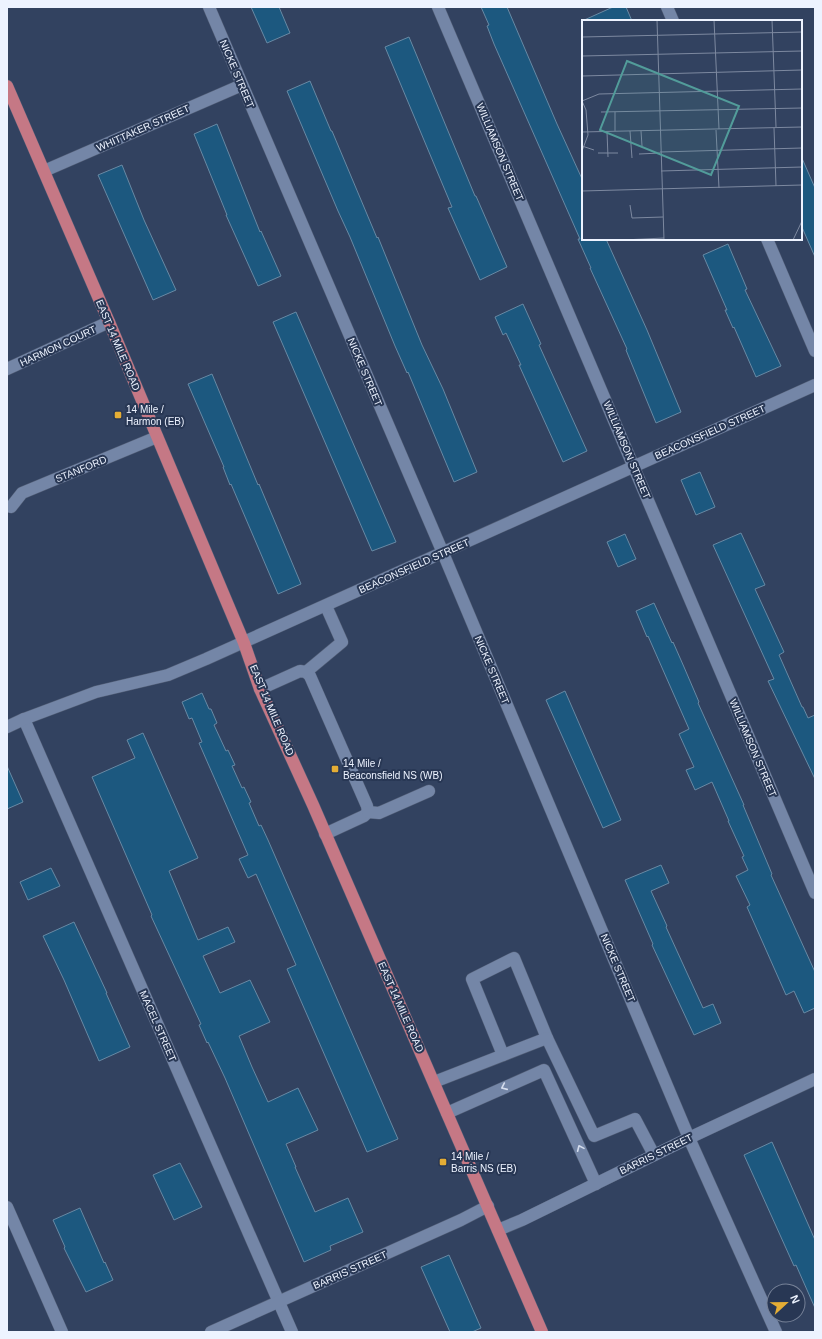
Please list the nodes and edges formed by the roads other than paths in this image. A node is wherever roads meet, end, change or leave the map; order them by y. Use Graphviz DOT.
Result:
graph roads {
  1 [pos="209,7"];
  2 [pos="438,7"];
  3 [pos="667,7"];
  4 [pos="673,20"];
  5 [pos="242,85"];
  6 [pos="7,86"];
  7 [pos="44,171"];
  8 [pos="767,240"];
  9 [pos="109,322"];
  10 [pos="815,351"];
  11 [pos="7,370"];
  12 [pos="815,386"];
  13 [pos="157,437"];
  14 [pos="634,466"];
  15 [pos="11,507"];
  16 [pos="443,553"];
  17 [pos="326,606"];
  18 [pos="244,643"];
  19 [pos="306,672"];
  20 [pos="260,688"];
  21 [pos="24,719"];
  22 [pos="8,724"];
  23 [pos="429,791"];
  24 [pos="368,812"];
  25 [pos="326,834"];
  26 [pos="815,893"];
  27 [pos="547,1038"];
  28 [pos="503,1055"];
  29 [pos="815,1079"];
  30 [pos="434,1082"];
  31 [pos="447,1113"];
  32 [pos="689,1138"];
  33 [pos="654,1155"];
  34 [pos="596,1184"];
  35 [pos="488,1206"];
  36 [pos="7,1207"];
  37 [pos="498,1230"];
  38 [pos="279,1302"];
  39 [pos="62,1332"];
  40 [pos="211,1332"];
  41 [pos="292,1332"];
  42 [pos="542,1332"];
  43 [pos="776,1332"];
  1 -- 5 [label="street, NICKE STREET"];
  2 -- 14 [label="street, WILLIAMSON STREET"];
  3 -- 4 [label="street"];
  5 -- 7 [label="street, WHITTAKER STREET"];
  5 -- 16 [label="street, NICKE STREET"];
  6 -- 7 [label="main road, EAST 14 MILE ROAD"];
  7 -- 9 [label="main road, EAST 14 MILE ROAD"];
  8 -- 10 [label="street"];
  9 -- 11 [label="street, HARMON COURT"];
  9 -- 13 [label="main road, EAST 14 MILE ROAD"];
  12 -- 14 [label="street, BEACONSFIELD STREET"];
  13 -- 15 [label="street, STANFORD"];
  13 -- 18 [label="main road, EAST 14 MILE ROAD"];
  14 -- 16 [label="street, BEACONSFIELD STREET"];
  14 -- 26 [label="street, WILLIAMSON STREET"];
  16 -- 17 [label="street, BEACONSFIELD STREET"];
  16 -- 32 [label="street, NICKE STREET"];
  17 -- 18 [label="street, BEACONSFIELD STREET"];
  17 -- 19 [label="street"];
  18 -- 20 [label="main road, EAST 14 MILE ROAD"];
  18 -- 21 [label="street, BEACONSFIELD STREET"];
  19 -- 20 [label="street"];
  19 -- 24 [label="street"];
  20 -- 25 [label="main road, EAST 14 MILE ROAD"];
  21 -- 22 [label="street, BEACONSFIELD STREET"];
  21 -- 38 [label="street, MACEL STREET"];
  23 -- 24 [label="street"];
  24 -- 25 [label="street"];
  25 -- 30 [label="main road, EAST 14 MILE ROAD"];
  27 -- 28 [label="street"];
  27 -- 28 [label="street"];
  27 -- 33 [label="street"];
  28 -- 30 [label="street"];
  29 -- 32 [label="street, BARRIS STREET"];
  30 -- 31 [label="main road, EAST 14 MILE ROAD"];
  34 -- 31 [label="street, one-way"];
  31 -- 35 [label="main road, EAST 14 MILE ROAD"];
  32 -- 33 [label="street, BARRIS STREET"];
  32 -- 43 [label="street, NICKE STREET"];
  33 -- 34 [label="street, BARRIS STREET"];
  34 -- 37 [label="street, BARRIS STREET"];
  35 -- 37 [label="main road, EAST 14 MILE ROAD"];
  35 -- 38 [label="street, BARRIS STREET"];
  36 -- 39 [label="street"];
  37 -- 42 [label="main road, EAST 14 MILE ROAD"];
  38 -- 40 [label="street, BARRIS STREET"];
  38 -- 41 [label="street, MACEL STREET"];
}
